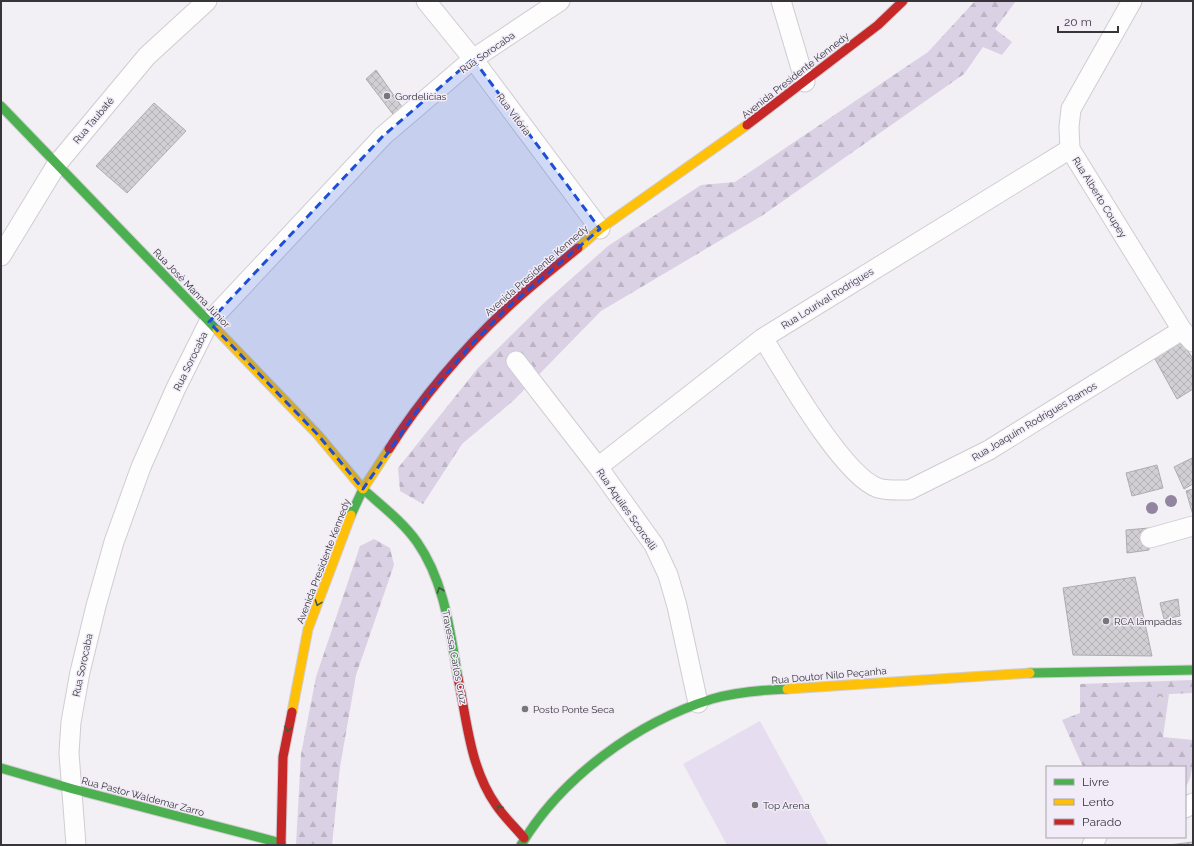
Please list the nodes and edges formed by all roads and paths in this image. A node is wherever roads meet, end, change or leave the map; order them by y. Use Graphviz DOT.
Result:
graph roads {
  1 [pos="207,1"];
  2 [pos="426,1"];
  3 [pos="560,1"];
  4 [pos="781,1"];
  5 [pos="904,1"];
  6 [pos="1132,1"];
  7 [pos="473,59"];
  8 [pos="805,82"];
  9 [pos="1,106"];
  10 [pos="1070,149"];
  11 [pos="57,164"];
  12 [pos="600,229"];
  13 [pos="1,256"];
  14 [pos="209,322"];
  15 [pos="1188,336"];
  16 [pos="763,338"];
  17 [pos="516,361"];
  18 [pos="598,467"];
  19 [pos="363,489"];
  20 [pos="1193,526"];
  21 [pos="1150,538"];
  22 [pos="1193,670"];
  23 [pos="698,704"];
  24 [pos="1,768"];
  25 [pos="72,789"];
  26 [pos="522,842"];
  27 [pos="281,844"];
  28 [pos="76,845"];
  1 -- 11 [label="street, Rua Taubaté"];
  2 -- 7 [label="street, Rua Vitória"];
  3 -- 7 [label="street, Rua Sorocaba"];
  4 -- 8 [label="street"];
  5 -- 8 [label="main road, Avenida Presidente Kennedy"];
  6 -- 10 [label="street, Rua Alberto Coupey"];
  7 -- 12 [label="street, Rua Vitória"];
  7 -- 14 [label="street, Rua Sorocaba"];
  8 -- 12 [label="main road, Avenida Presidente Kennedy"];
  9 -- 11 [label="main road, Rua José Manna Júnior"];
  10 -- 15 [label="street, Rua Alberto Coupey"];
  10 -- 16 [label="street, Rua Lourival Rodrigues"];
  11 -- 13 [label="street, Rua Taubaté"];
  11 -- 14 [label="main road, Rua José Manna Júnior"];
  12 -- 19 [label="main road, Avenida Presidente Kennedy"];
  14 -- 19 [label="main road, Rua José Manna Júnior"];
  14 -- 25 [label="street, Rua Sorocaba"];
  15 -- 16 [label="street, Rua Joaquim Rodrigues Ramos"];
  16 -- 18 [label="street, Rua Lourival Rodrigues"];
  17 -- 18 [label="street, Rua Aquiles Scorcelli"];
  18 -- 23 [label="street, Rua Aquiles Scorcelli"];
  26 -- 19 [label="main road, Travessa Carlos Cruz, one-way"];
  19 -- 27 [label="main road, Avenida Presidente Kennedy, one-way"];
  20 -- 21 [label="street"];
  22 -- 23 [label="main road, Rua Doutor Nilo Peçanha"];
  23 -- 26 [label="main road, Rua Doutor Nilo Peçanha"];
  24 -- 25 [label="main road, Rua Pastor Waldemar Zarro"];
  25 -- 27 [label="main road, Rua Pastor Waldemar Zarro"];
  25 -- 28 [label="street, Rua Sorocaba"];
}
